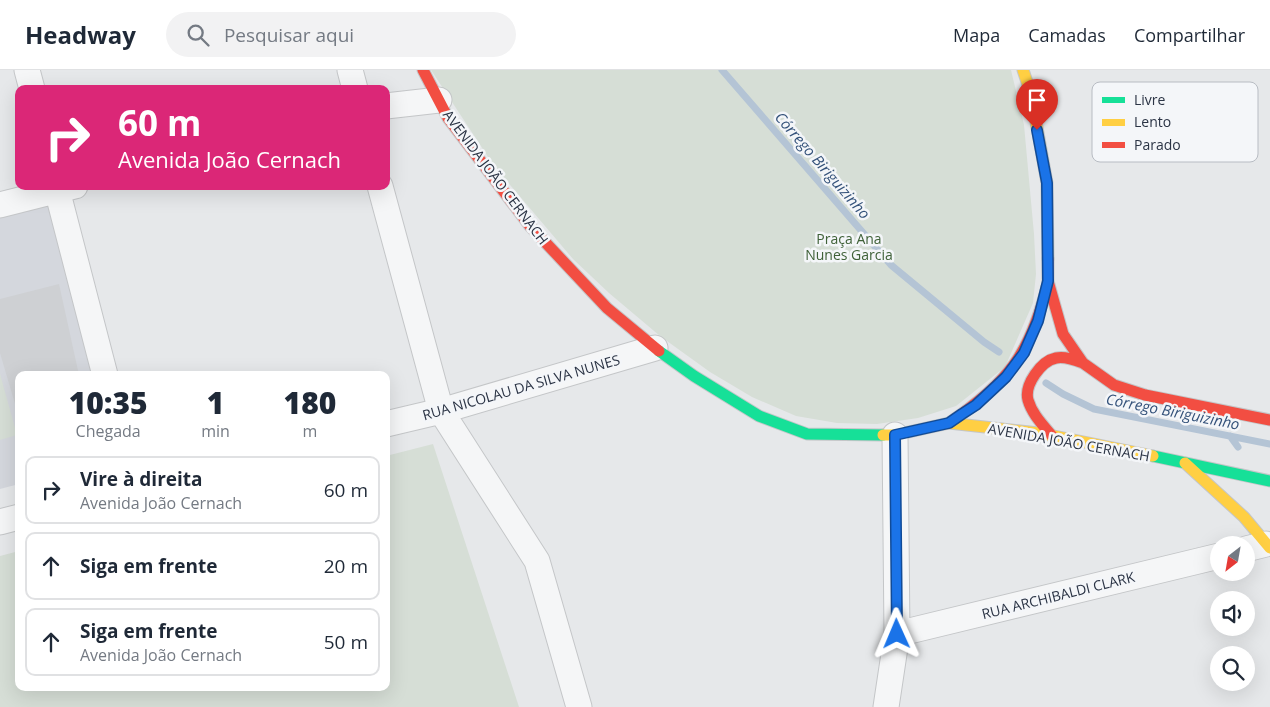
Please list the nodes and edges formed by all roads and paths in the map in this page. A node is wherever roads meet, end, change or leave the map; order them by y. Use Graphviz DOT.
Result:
graph roads {
  1 [pos="27,70"];
  2 [pos="350,70"];
  3 [pos="423,70"];
  4 [pos="1023,70"];
  5 [pos="31,85"];
  6 [pos="354,85"];
  7 [pos="438,100"];
  8 [pos="390,106"];
  9 [pos="56,190"];
  10 [pos="63,190"];
  11 [pos="381,190"];
  12 [pos="0,205"];
  13 [pos="1048,281"];
  14 [pos="655,348"];
  15 [pos="1083,363"];
  16 [pos="104,371"];
  17 [pos="441,411"];
  18 [pos="1270,420"];
  19 [pos="390,423"];
  20 [pos="949,423"];
  21 [pos="895,435"];
  22 [pos="1052,436"];
  23 [pos="1184,463"];
  24 [pos="1270,481"];
  25 [pos="15,518"];
  26 [pos="0,522"];
  27 [pos="1261,547"];
  28 [pos="1210,558"];
  29 [pos="897,634"];
  30 [pos="579,707"];
  31 [pos="886,707"];
  1 -- 5 [label="street"];
  2 -- 6 [label="street"];
  3 -- 7 [label="main road, AVENIDA JOÃO CERNACH"];
  4 -- 13 [label="main road"];
  7 -- 8 [label="street"];
  7 -- 14 [label="main road, AVENIDA JOÃO CERNACH"];
  9 -- 12 [label="street"];
  10 -- 16 [label="street"];
  11 -- 17 [label="street"];
  13 -- 15 [label="main road"];
  13 -- 20 [label="main road"];
  14 -- 17 [label="street, RUA NICOLAU DA SILVA NUNES"];
  14 -- 21 [label="main road, AVENIDA JOÃO CERNACH"];
  15 -- 18 [label="main road"];
  15 -- 22 [label="main road"];
  17 -- 19 [label="street, RUA NICOLAU DA SILVA NUNES"];
  17 -- 30 [label="street"];
  20 -- 21 [label="main road, AVENIDA JOÃO CERNACH"];
  20 -- 22 [label="main road, AVENIDA JOÃO CERNACH"];
  21 -- 29 [label="street"];
  22 -- 23 [label="main road, AVENIDA JOÃO CERNACH"];
  23 -- 24 [label="main road, AVENIDA JOÃO CERNACH"];
  23 -- 27 [label="main road"];
  25 -- 26 [label="street"];
  28 -- 29 [label="street, RUA ARCHIBALDI CLARK"];
  29 -- 31 [label="street"];
}
